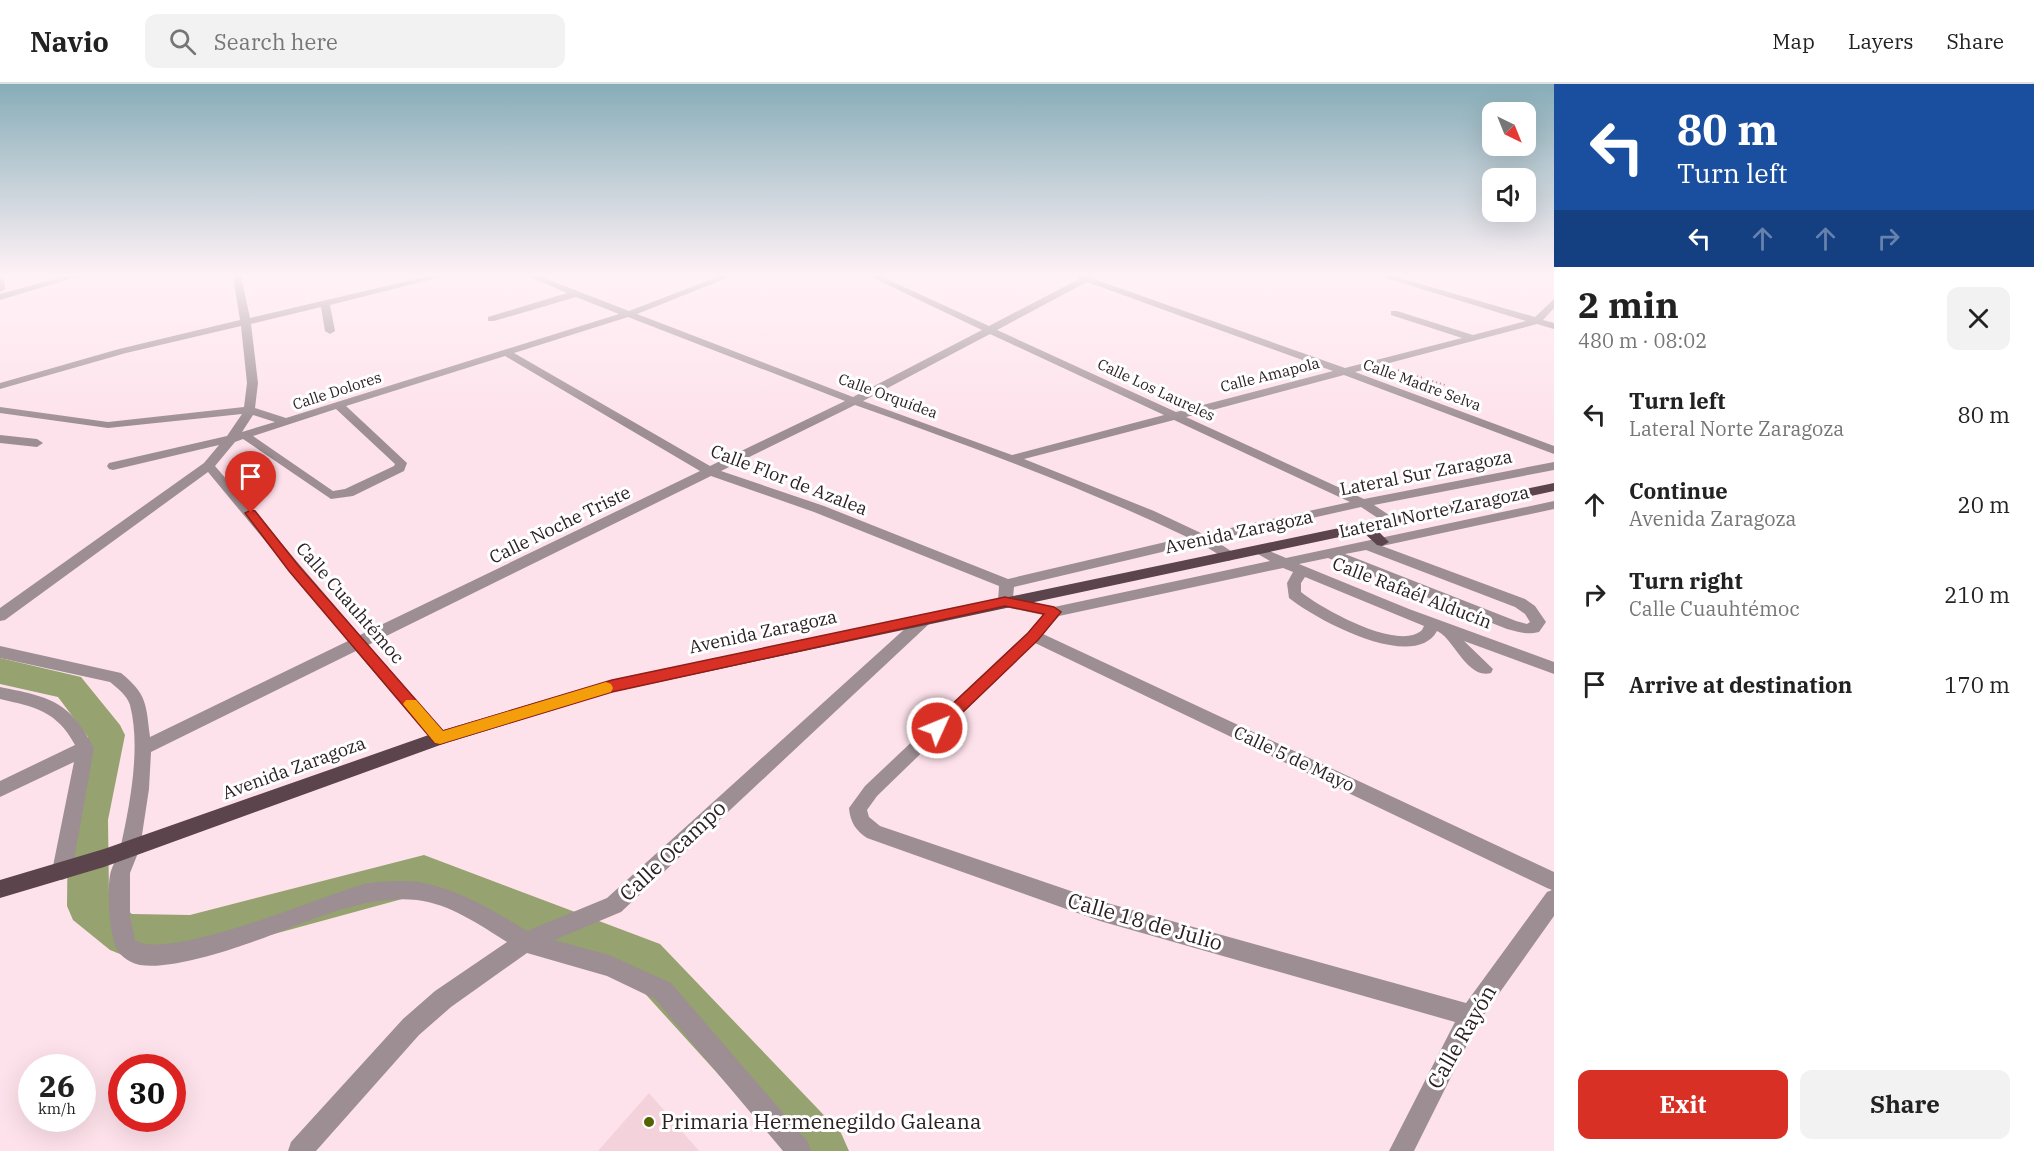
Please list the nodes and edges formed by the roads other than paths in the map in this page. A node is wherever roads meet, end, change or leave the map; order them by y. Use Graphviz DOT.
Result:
graph roads {
  1 [pos="237,326"];
  2 [pos="245,326"];
  3 [pos="329,326"];
  4 [pos="592,326"];
  5 [pos="664,326"];
  6 [pos="981,326"];
  7 [pos="998,326"];
  8 [pos="1218,326"];
  9 [pos="1434,326"];
  10 [pos="1519,326"];
  11 [pos="990,330"];
  12 [pos="330,331"];
  13 [pos="1473,338"];
  14 [pos="507,353"];
  15 [pos="1343,372"];
  16 [pos="2,382"];
  17 [pos="854,401"];
  18 [pos="338,405"];
  19 [pos="0,410"];
  20 [pos="249,410"];
  21 [pos="1174,415"];
  22 [pos="288,422"];
  23 [pos="246,436"];
  24 [pos="0,439"];
  25 [pos="231,439"];
  26 [pos="37,442"];
  27 [pos="1554,450"];
  28 [pos="1011,459"];
  29 [pos="113,466"];
  30 [pos="208,466"];
  31 [pos="1554,466"];
  32 [pos="711,472"];
  33 [pos="1554,487"];
  34 [pos="1363,503"];
  35 [pos="1554,505"];
  36 [pos="1390,522"];
  37 [pos="1366,527"];
  38 [pos="1204,540"];
  39 [pos="1382,542"];
  40 [pos="1366,545"];
  41 [pos="1258,550"];
  42 [pos="1328,553"];
  43 [pos="1229,555"];
  44 [pos="1283,562"];
  45 [pos="1302,570"];
  46 [pos="1007,584"];
  47 [pos="1005,602"];
  48 [pos="1054,612"];
  49 [pos="0,616"];
  50 [pos="924,620"];
  51 [pos="1433,624"];
  52 [pos="1449,628"];
  53 [pos="1033,636"];
  54 [pos="357,641"];
  55 [pos="0,652"];
  56 [pos="1554,668"];
  57 [pos="1485,669"];
  58 [pos="0,693"];
  59 [pos="440,738"];
  60 [pos="143,747"];
  61 [pos="85,748"];
  62 [pos="0,789"];
  63 [pos="130,848"];
  64 [pos="69,868"];
  65 [pos="1554,882"];
  66 [pos="0,889"];
  67 [pos="1554,899"];
  68 [pos="535,938"];
  69 [pos="1470,1015"];
  70 [pos="300,1151"];
  71 [pos="799,1151"];
  72 [pos="1401,1151"];
  1 -- 16 [label="street"];
  2 -- 20 [label="street"];
  3 -- 12 [label="street"];
  4 -- 14 [label="street, Calle Dolores"];
  5 -- 17 [label="street, Calle Orquídea"];
  6 -- 11 [label="street, Calle Los Laureles"];
  7 -- 11 [label="street, Calle Noche Triste"];
  8 -- 15 [label="street, Calle Madre Selva"];
  9 -- 13 [label="street"];
  10 -- 13 [label="street, Calle Amapola"];
  11 -- 17 [label="street, Calle Noche Triste"];
  11 -- 21 [label="street, Calle Los Laureles"];
  13 -- 15 [label="street, Calle Amapola"];
  14 -- 18 [label="street, Calle Dolores"];
  14 -- 32 [label="street, Calle Flor de Azalea"];
  15 -- 21 [label="street, Calle Amapola"];
  15 -- 27 [label="street, Calle Madre Selva"];
  17 -- 28 [label="street, Calle Orquídea"];
  17 -- 32 [label="street, Calle Noche Triste"];
  18 -- 22 [label="street, Calle Dolores"];
  18 -- 23 [label="street"];
  19 -- 20 [label="street"];
  20 -- 22 [label="street"];
  20 -- 25 [label="street"];
  21 -- 28 [label="street, Calle Amapola"];
  21 -- 34 [label="street, Calle Los Laureles"];
  22 -- 23 [label="street, Calle Dolores"];
  23 -- 25 [label="street, Calle Dolores"];
  24 -- 26 [label="street"];
  25 -- 29 [label="street, Calle Dolores"];
  25 -- 30 [label="street"];
  28 -- 38 [label="street, Calle Orquídea"];
  30 -- 49 [label="street"];
  30 -- 54 [label="street, Calle Cuauhtémoc"];
  31 -- 34 [label="street, Lateral Sur Zaragoza"];
  32 -- 46 [label="street, Calle Flor de Azalea"];
  32 -- 54 [label="street, Calle Noche Triste"];
  33 -- 36 [label="main road, Avenida Zaragoza"];
  34 -- 36 [label="street, Calle Los Laureles"];
  34 -- 38 [label="street, Lateral Sur Zaragoza"];
  35 -- 39 [label="street, Lateral Norte Zaragoza"];
  36 -- 37 [label="main road, Avenida Zaragoza"];
  37 -- 39 [label="main road"];
  37 -- 41 [label="main road, Avenida Zaragoza"];
  38 -- 43 [label="street, Calle Orquídea"];
  38 -- 46 [label="street, Lateral Sur Zaragoza"];
  39 -- 40 [label="street, Lateral Norte Zaragoza"];
  40 -- 42 [label="street, Lateral Norte Zaragoza"];
  40 -- 42 [label="street"];
  41 -- 43 [label="main road, Avenida Zaragoza"];
  41 -- 44 [label="street, Calle Rafaél Alducín"];
  42 -- 44 [label="street, Lateral Norte Zaragoza"];
  43 -- 47 [label="main road, Avenida Zaragoza"];
  44 -- 45 [label="street, Calle Rafaél Alducín"];
  44 -- 48 [label="street, Lateral Norte Zaragoza"];
  45 -- 51 [label="street, Calle Rafaél Alducín"];
  45 -- 51 [label="street"];
  46 -- 47 [label="street"];
  47 -- 48 [label="street, Lateral Norte Zaragoza"];
  47 -- 50 [label="main road, Avenida Zaragoza"];
  48 -- 53 [label="street"];
  50 -- 59 [label="main road, Avenida Zaragoza"];
  50 -- 68 [label="street, Calle Ocampo"];
  51 -- 52 [label="street, Calle Rafaél Alducín"];
  52 -- 56 [label="street, Calle Rafaél Alducín"];
  52 -- 57 [label="street"];
  53 -- 65 [label="street, Calle 5 de Mayo"];
  53 -- 69 [label="street, Calle 18 de Julio"];
  54 -- 59 [label="street, Calle Cuauhtémoc"];
  54 -- 60 [label="street, Calle Noche Triste"];
  55 -- 60 [label="street"];
  58 -- 61 [label="street"];
  59 -- 63 [label="main road, Avenida Zaragoza"];
  60 -- 63 [label="street"];
  61 -- 62 [label="street"];
  61 -- 64 [label="street"];
  63 -- 64 [label="main road, Avenida Zaragoza"];
  63 -- 68 [label="street"];
  64 -- 66 [label="main road, Avenida Zaragoza"];
  67 -- 69 [label="street, Calle Rayón"];
  68 -- 70 [label="street, Calle Ocampo"];
  68 -- 71 [label="street"];
  69 -- 72 [label="street, Calle Rayón"];
}
